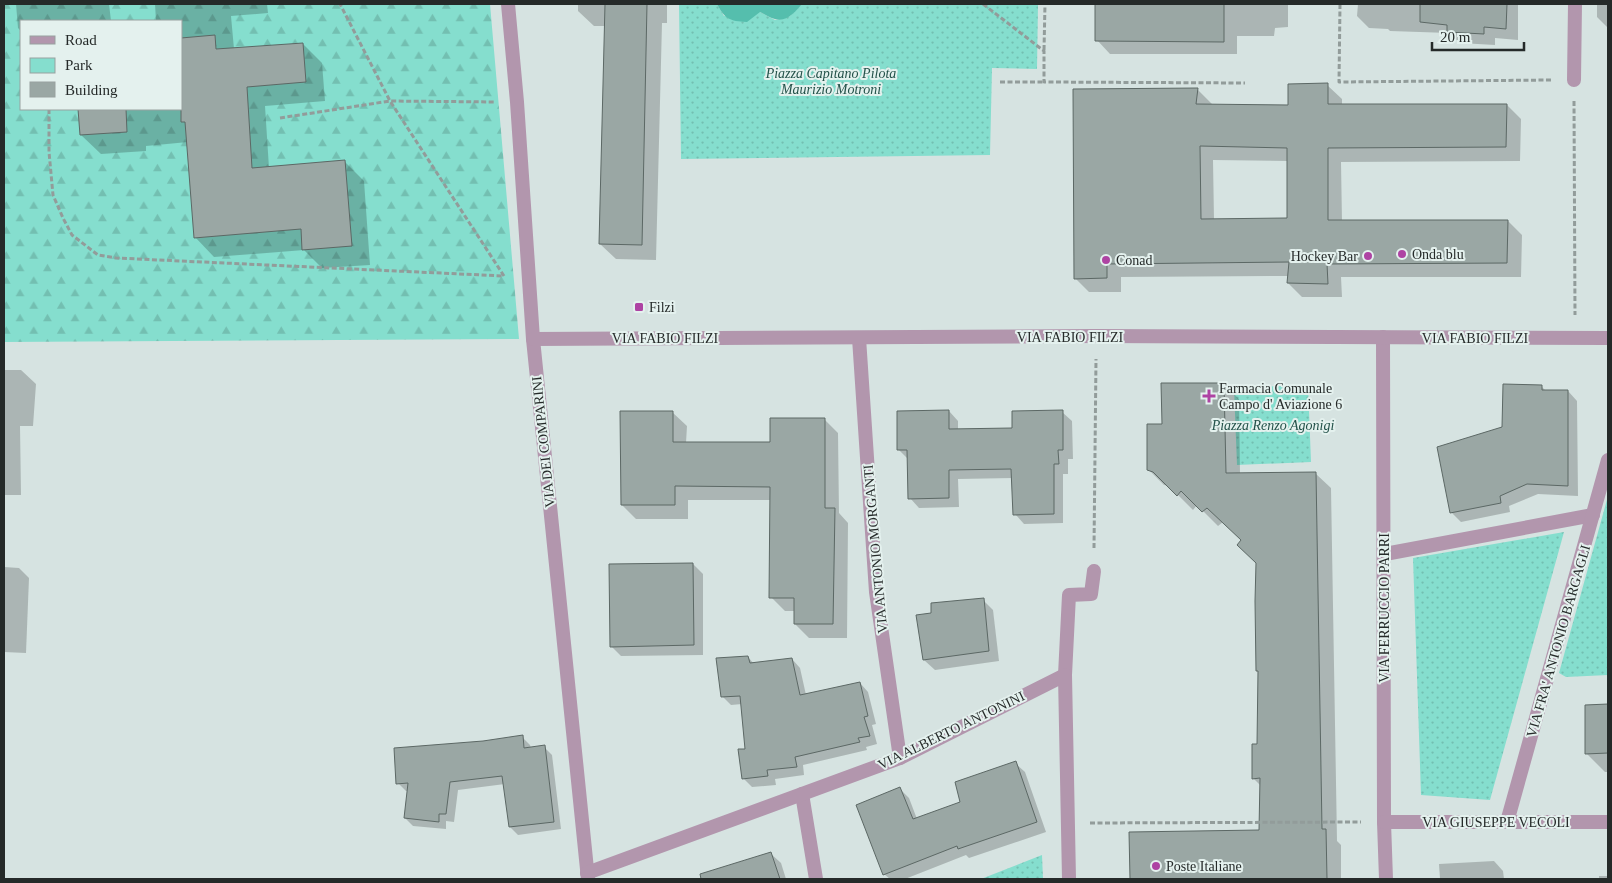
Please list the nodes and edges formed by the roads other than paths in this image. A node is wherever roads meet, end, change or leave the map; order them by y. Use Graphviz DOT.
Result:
graph roads {
  1 [pos="508,4"];
  2 [pos="1575,4"];
  3 [pos="1574,80"];
  4 [pos="1383,337"];
  5 [pos="859,338"];
  6 [pos="1608,338"];
  7 [pos="533,339"];
  8 [pos="1608,460"];
  9 [pos="1593,515"];
  10 [pos="1385,554"];
  11 [pos="1094,571"];
  12 [pos="1065,674"];
  13 [pos="900,758"];
  14 [pos="802,794"];
  15 [pos="1384,822"];
  16 [pos="1507,822"];
  17 [pos="1608,822"];
  18 [pos="588,876"];
  19 [pos="816,879"];
  20 [pos="1070,879"];
  21 [pos="1386,879"];
  1 -- 7 [label="street, VIA DEI COMPARINI"];
  2 -- 3 [label="street"];
  4 -- 5 [label="street, VIA FABIO FILZI"];
  4 -- 6 [label="street, VIA FABIO FILZI"];
  4 -- 10 [label="street, VIA FERRUCCIO PARRI"];
  5 -- 7 [label="street, VIA FABIO FILZI"];
  5 -- 13 [label="street, VIA ANTONIO MORGANTI"];
  7 -- 18 [label="street, VIA DEI COMPARINI"];
  8 -- 9 [label="street, VIA FRA' ANTONIO BARGAGLI"];
  9 -- 10 [label="street"];
  9 -- 16 [label="street, VIA FRA' ANTONIO BARGAGLI"];
  10 -- 15 [label="street, VIA FERRUCCIO PARRI"];
  11 -- 12 [label="street"];
  12 -- 13 [label="street, VIA ALBERTO ANTONINI"];
  12 -- 20 [label="street"];
  13 -- 14 [label="street, VIA ALBERTO ANTONINI"];
  14 -- 18 [label="street, VIA ALBERTO ANTONINI"];
  14 -- 19 [label="street"];
  15 -- 16 [label="street, VIA GIUSEPPE VECOLI"];
  15 -- 21 [label="street, VIA FERRUCCIO PARRI"];
  16 -- 17 [label="street, VIA GIUSEPPE VECOLI"];
}
